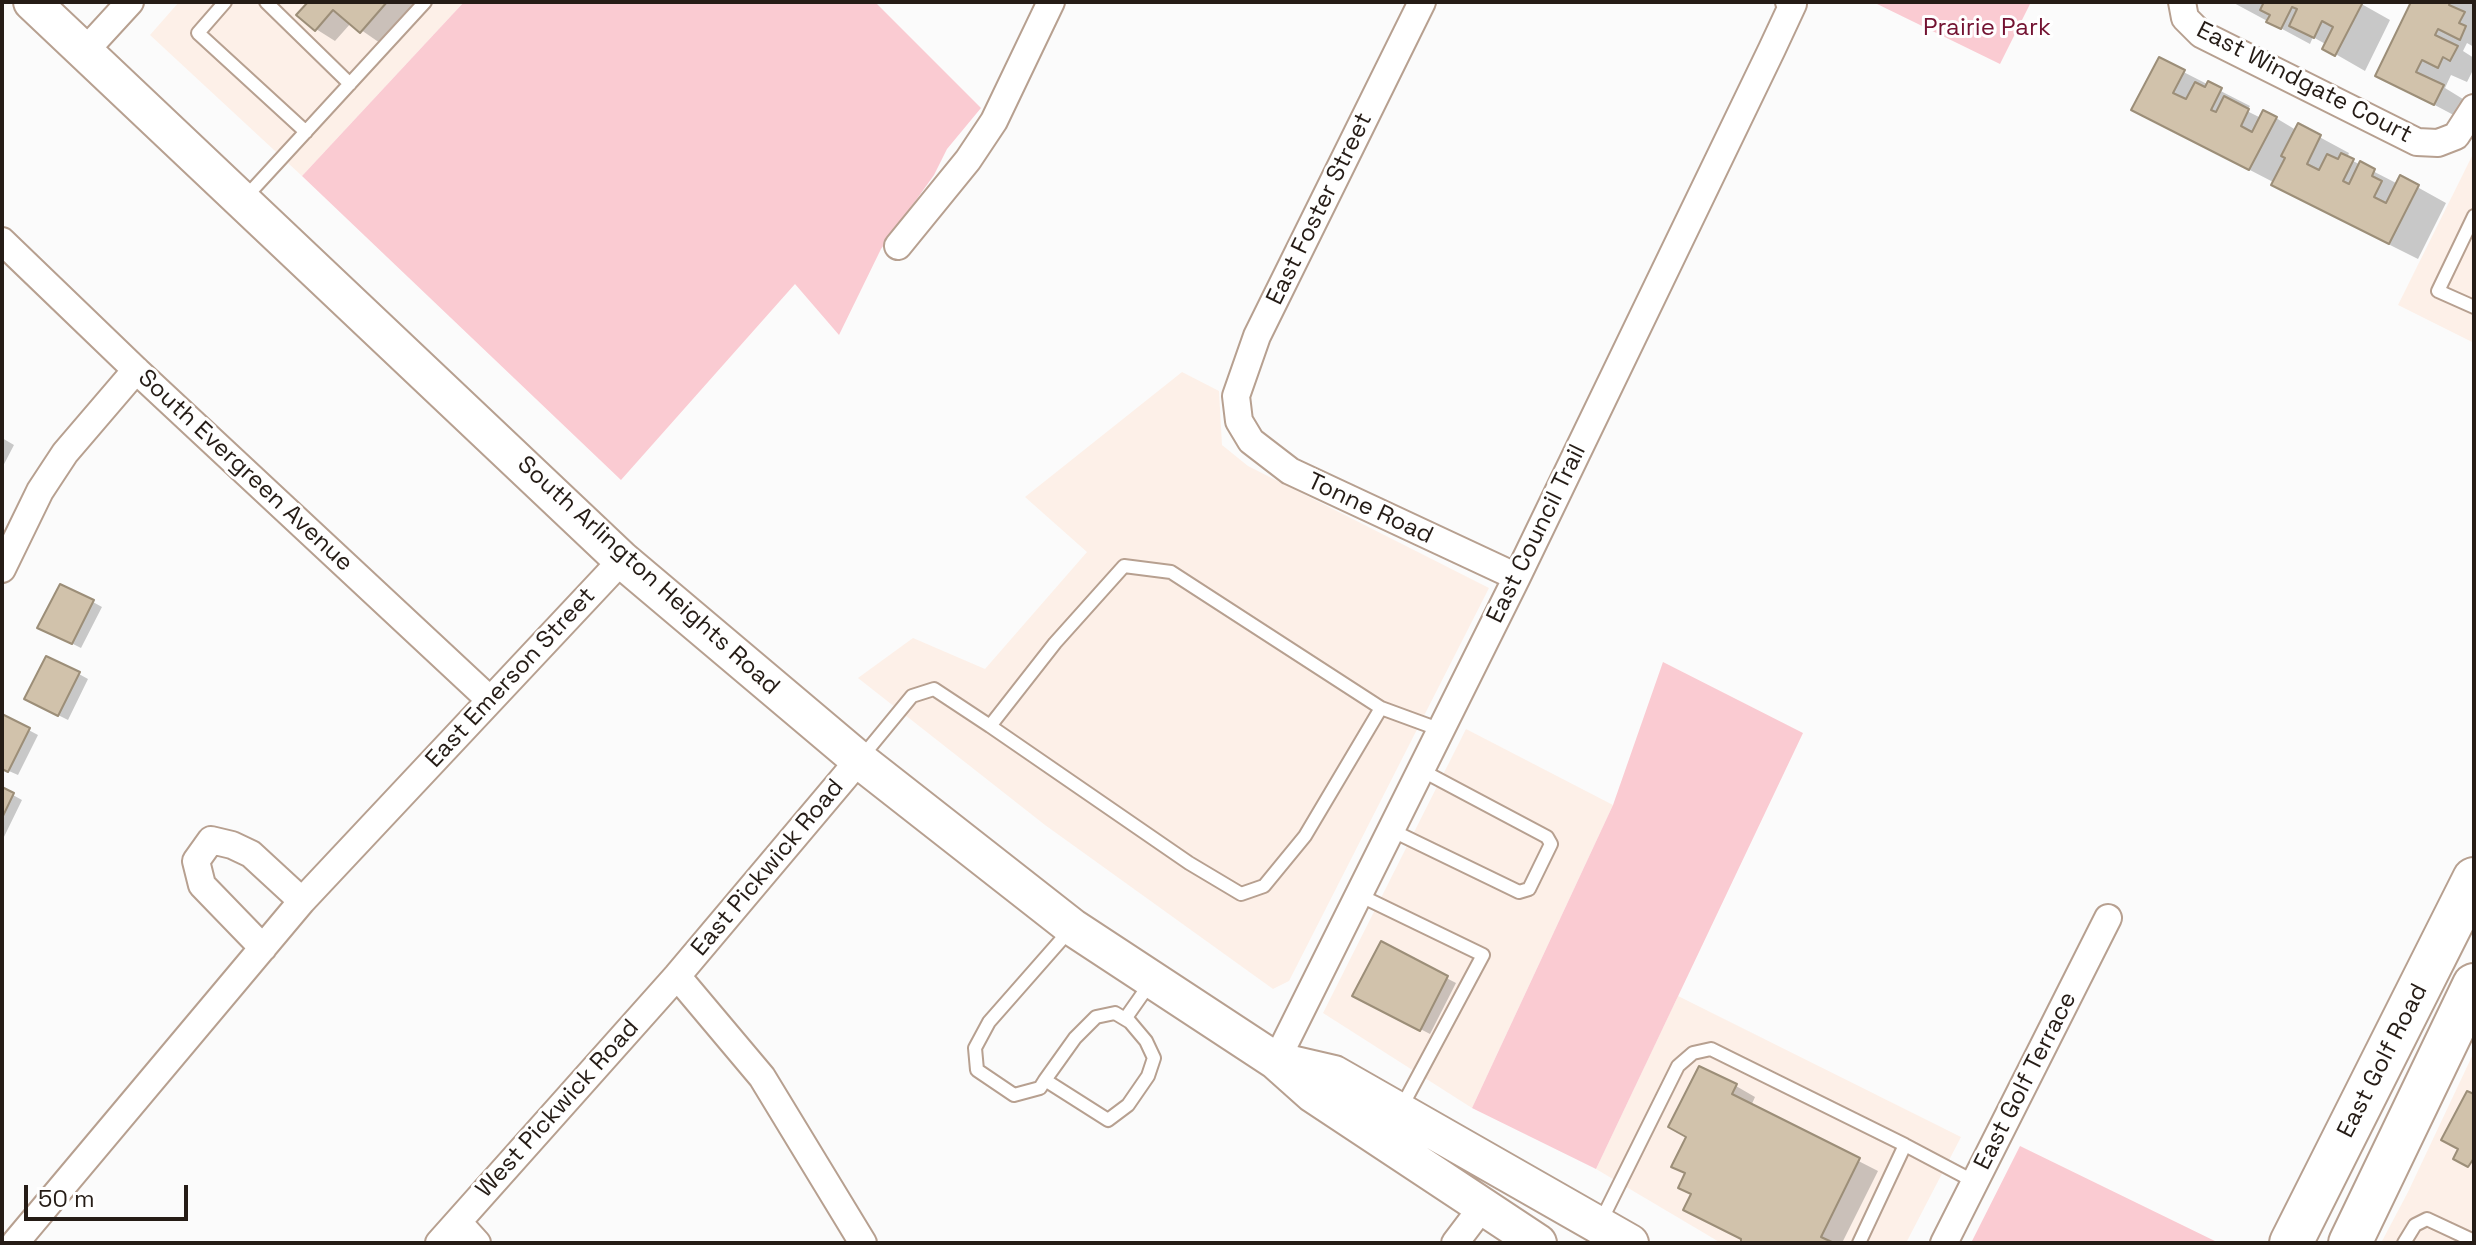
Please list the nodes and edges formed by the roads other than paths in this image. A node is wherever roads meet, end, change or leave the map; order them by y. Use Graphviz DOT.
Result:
graph roads {
  1 [pos="32,2"];
  2 [pos="130,2"];
  3 [pos="225,2"];
  4 [pos="266,2"];
  5 [pos="425,2"];
  6 [pos="1051,2"];
  7 [pos="1422,2"];
  8 [pos="2182,2"];
  9 [pos="1791,3"];
  10 [pos="85,51"];
  11 [pos="350,84"];
  12 [pos="2474,108"];
  13 [pos="306,132"];
  14 [pos="243,200"];
  15 [pos="2474,216"];
  16 [pos="2,241"];
  17 [pos="898,246"];
  18 [pos="2474,307"];
  19 [pos="136,370"];
  20 [pos="1239,421"];
  21 [pos="622,560"];
  22 [pos="2,569"];
  23 [pos="1517,577"];
  24 [pos="490,700"];
  25 [pos="1381,708"];
  26 [pos="990,726"];
  27 [pos="1441,730"];
  28 [pos="859,760"];
  29 [pos="1421,770"];
  30 [pos="1391,830"];
  31 [pos="2474,879"];
  32 [pos="1359,895"];
  33 [pos="302,901"];
  34 [pos="2108,918"];
  35 [pos="1072,927"];
  36 [pos="263,948"];
  37 [pos="677,976"];
  38 [pos="1152,980"];
  39 [pos="2474,985"];
  40 [pos="1125,1019"];
  41 [pos="1276,1061"];
  42 [pos="1045,1080"];
  43 [pos="1399,1112"];
  44 [pos="1905,1145"];
  45 [pos="1975,1182"];
  46 [pos="1483,1206"];
  47 [pos="458,1222"];
  48 [pos="1599,1226"];
  49 [pos="2474,1241"];
  50 [pos="15,1243"];
  51 [pos="439,1243"];
  52 [pos="477,1243"];
  53 [pos="863,1243"];
  54 [pos="1455,1243"];
  55 [pos="1538,1243"];
  56 [pos="1630,1243"];
  57 [pos="1859,1243"];
  58 [pos="1944,1243"];
  59 [pos="2291,1243"];
  60 [pos="2350,1243"];
  61 [pos="2404,1243"];
  1 -- 10 [label="main road, South Arlington Heights Road"];
  2 -- 10 [label="street"];
  3 -- 13 [label="lane"];
  4 -- 11 [label="lane"];
  5 -- 11 [label="lane"];
  6 -- 17 [label="street"];
  7 -- 20 [label="street, East Foster Street"];
  8 -- 12 [label="street, East Windgate Court"];
  9 -- 23 [label="street, East Council Trail"];
  10 -- 14 [label="main road, South Arlington Heights Road"];
  11 -- 13 [label="lane"];
  13 -- 14 [label="lane"];
  14 -- 21 [label="main road, South Arlington Heights Road"];
  15 -- 18 [label="lane"];
  16 -- 19 [label="street, South Evergreen Avenue"];
  19 -- 22 [label="street"];
  19 -- 24 [label="street, South Evergreen Avenue"];
  20 -- 23 [label="street, Tonne Road"];
  21 -- 24 [label="street, East Emerson Street"];
  21 -- 28 [label="main road, South Arlington Heights Road"];
  23 -- 27 [label="street, East Council Trail"];
  24 -- 33 [label="street, East Emerson Street"];
  25 -- 26 [label="lane"];
  25 -- 26 [label="lane"];
  25 -- 27 [label="lane"];
  26 -- 28 [label="lane"];
  27 -- 29 [label="street, East Council Trail"];
  28 -- 35 [label="main road, South Arlington Heights Road"];
  28 -- 37 [label="street, East Pickwick Road"];
  29 -- 30 [label="street, East Council Trail"];
  29 -- 30 [label="lane"];
  30 -- 32 [label="street, East Council Trail"];
  31 -- 59 [label="main road, East Golf Road"];
  32 -- 41 [label="street, East Council Trail"];
  32 -- 43 [label="lane"];
  33 -- 36 [label="street, East Emerson Street"];
  33 -- 36 [label="street"];
  34 -- 45 [label="street, East Golf Terrace"];
  35 -- 38 [label="main road, South Arlington Heights Road"];
  35 -- 42 [label="lane"];
  36 -- 50 [label="street, East Emerson Street"];
  37 -- 47 [label="street, West Pickwick Road"];
  37 -- 53 [label="street"];
  38 -- 40 [label="lane"];
  38 -- 41 [label="main road, South Arlington Heights Road"];
  39 -- 60 [label="main road, East Golf Road"];
  40 -- 42 [label="lane"];
  40 -- 42 [label="lane"];
  41 -- 43 [label="main road, South Arlington Heights Road"];
  41 -- 46 [label="main road, South Arlington Heights Road"];
  43 -- 48 [label="main road, South Arlington Heights Road"];
  44 -- 45 [label="lane"];
  44 -- 48 [label="lane"];
  44 -- 57 [label="lane"];
  45 -- 58 [label="street, East Golf Terrace"];
  46 -- 54 [label="street"];
  46 -- 55 [label="main road, South Arlington Heights Road"];
  47 -- 51 [label="street, West Pickwick Road"];
  47 -- 52 [label="street"];
  48 -- 56 [label="main road, South Arlington Heights Road"];
  49 -- 61 [label="lane"];
}
